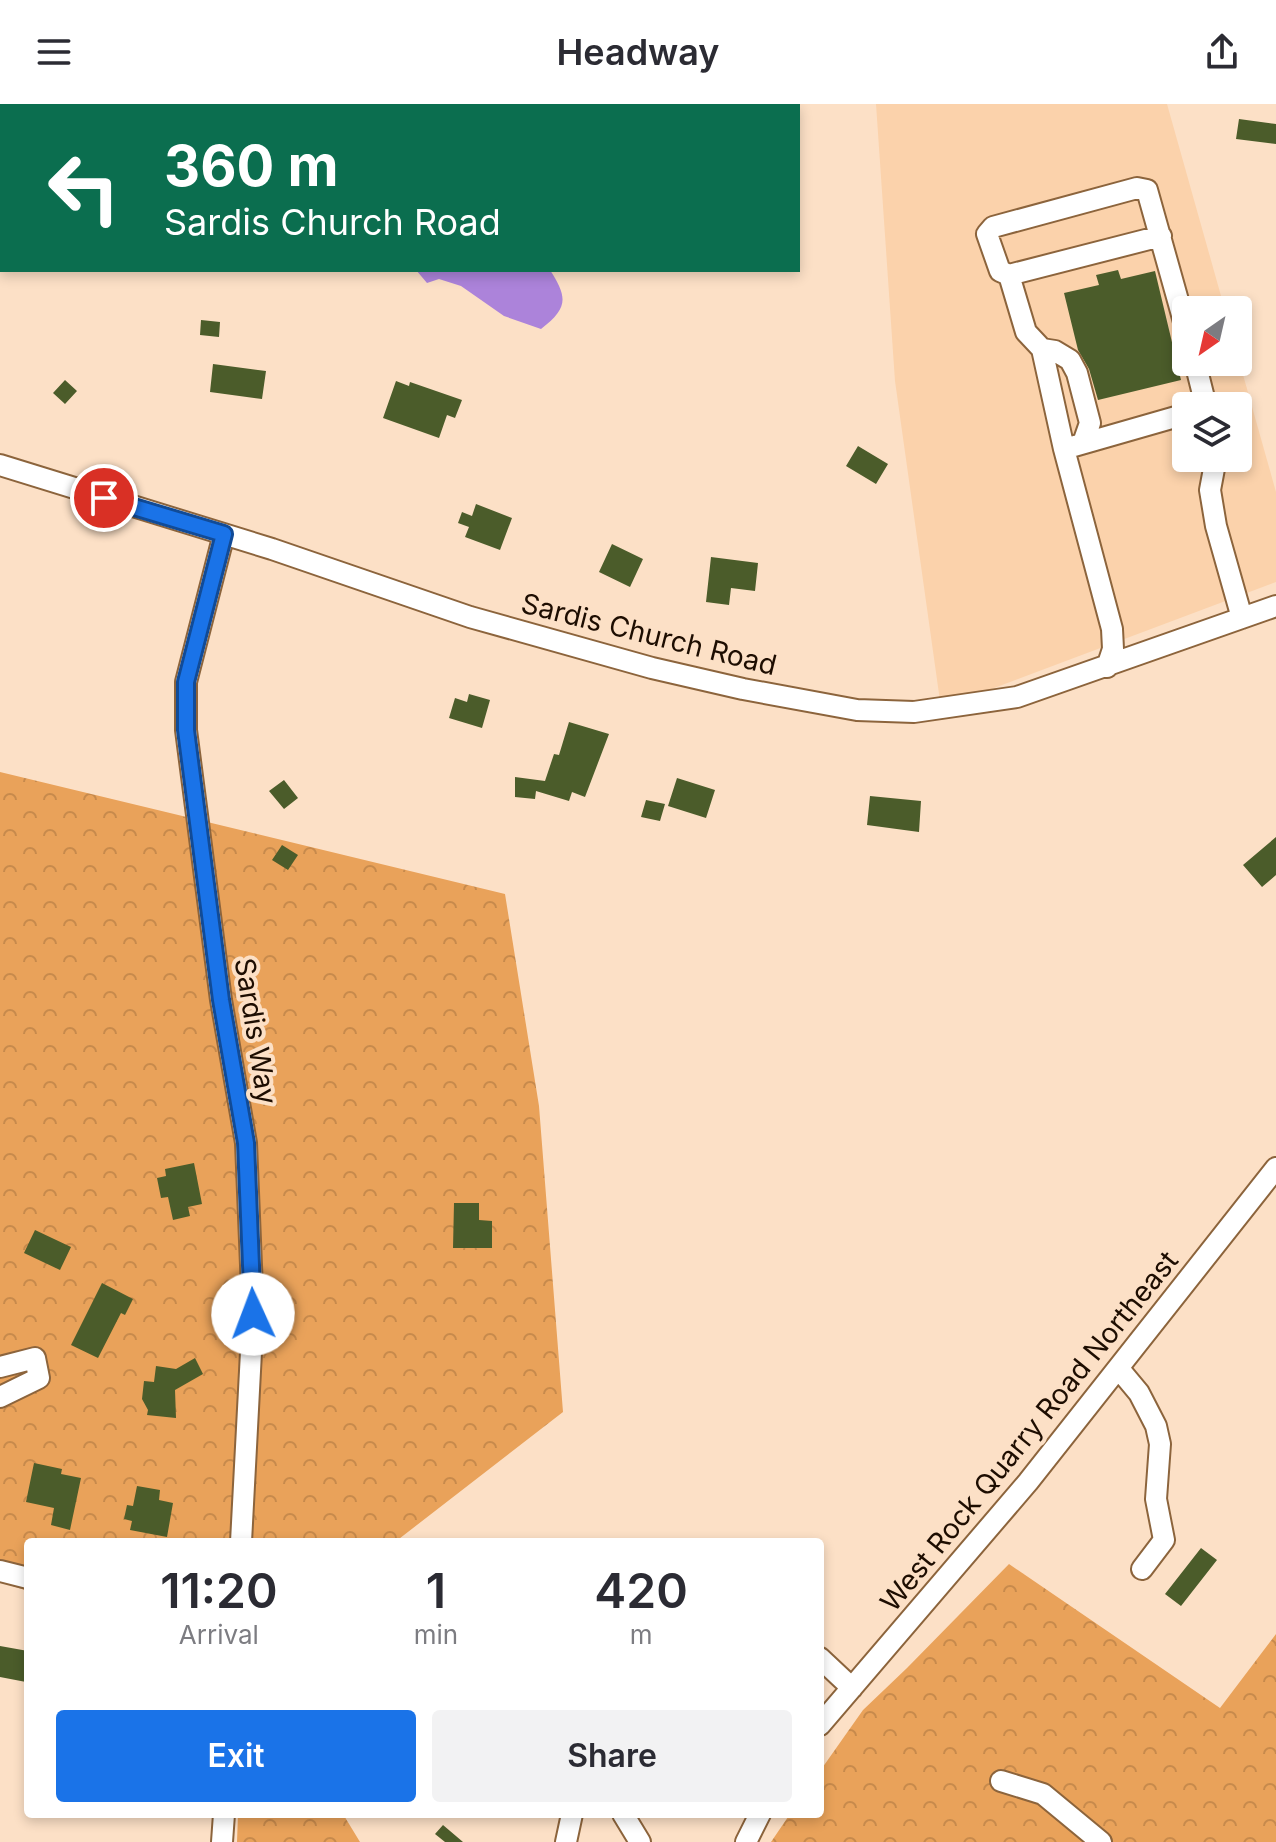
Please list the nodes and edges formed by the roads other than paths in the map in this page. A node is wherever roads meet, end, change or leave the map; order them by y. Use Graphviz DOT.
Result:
graph roads {
  1 [pos="1161,236"];
  2 [pos="1009,275"];
  3 [pos="1177,296"];
  4 [pos="1042,349"];
  5 [pos="1172,418"];
  6 [pos="1074,446"];
  7 [pos="5,468"];
  8 [pos="1213,472"];
  9 [pos="224,534"];
  10 [pos="1276,606"];
  11 [pos="1242,618"];
  12 [pos="1107,667"];
  13 [pos="1273,1178"];
  14 [pos="0,1367"];
  15 [pos="1119,1369"];
  16 [pos="0,1397"];
  17 [pos="241,1538"];
  18 [pos="1142,1569"];
  19 [pos="0,1571"];
  20 [pos="24,1577"];
  21 [pos="824,1662"];
  22 [pos="852,1688"];
  23 [pos="824,1720"];
  24 [pos="1001,1781"];
  25 [pos="224,1818"];
  26 [pos="571,1818"];
  27 [pos="625,1818"];
  28 [pos="758,1818"];
  29 [pos="222,1842"];
  30 [pos="566,1842"];
  31 [pos="640,1842"];
  32 [pos="746,1842"];
  33 [pos="1101,1842"];
  1 -- 2 [label="street"];
  1 -- 2 [label="street"];
  1 -- 3 [label="street"];
  2 -- 4 [label="street"];
  4 -- 6 [label="street"];
  4 -- 6 [label="street"];
  5 -- 6 [label="street"];
  6 -- 12 [label="street"];
  7 -- 9 [label="street, Sardis Church Road"];
  8 -- 11 [label="street"];
  9 -- 12 [label="street, Sardis Church Road"];
  9 -- 17 [label="street, Sardis Way"];
  10 -- 11 [label="street, Sardis Church Road"];
  11 -- 12 [label="street, Sardis Church Road"];
  13 -- 15 [label="street, West Rock Quarry Road Northeast"];
  14 -- 16 [label="street"];
  15 -- 18 [label="street"];
  15 -- 22 [label="street, West Rock Quarry Road Northeast"];
  19 -- 20 [label="street"];
  21 -- 22 [label="street"];
  22 -- 23 [label="street, West Rock Quarry Road Northeast"];
  24 -- 33 [label="street"];
  25 -- 29 [label="street"];
  26 -- 30 [label="street"];
  27 -- 31 [label="street"];
  28 -- 32 [label="street"];
}
